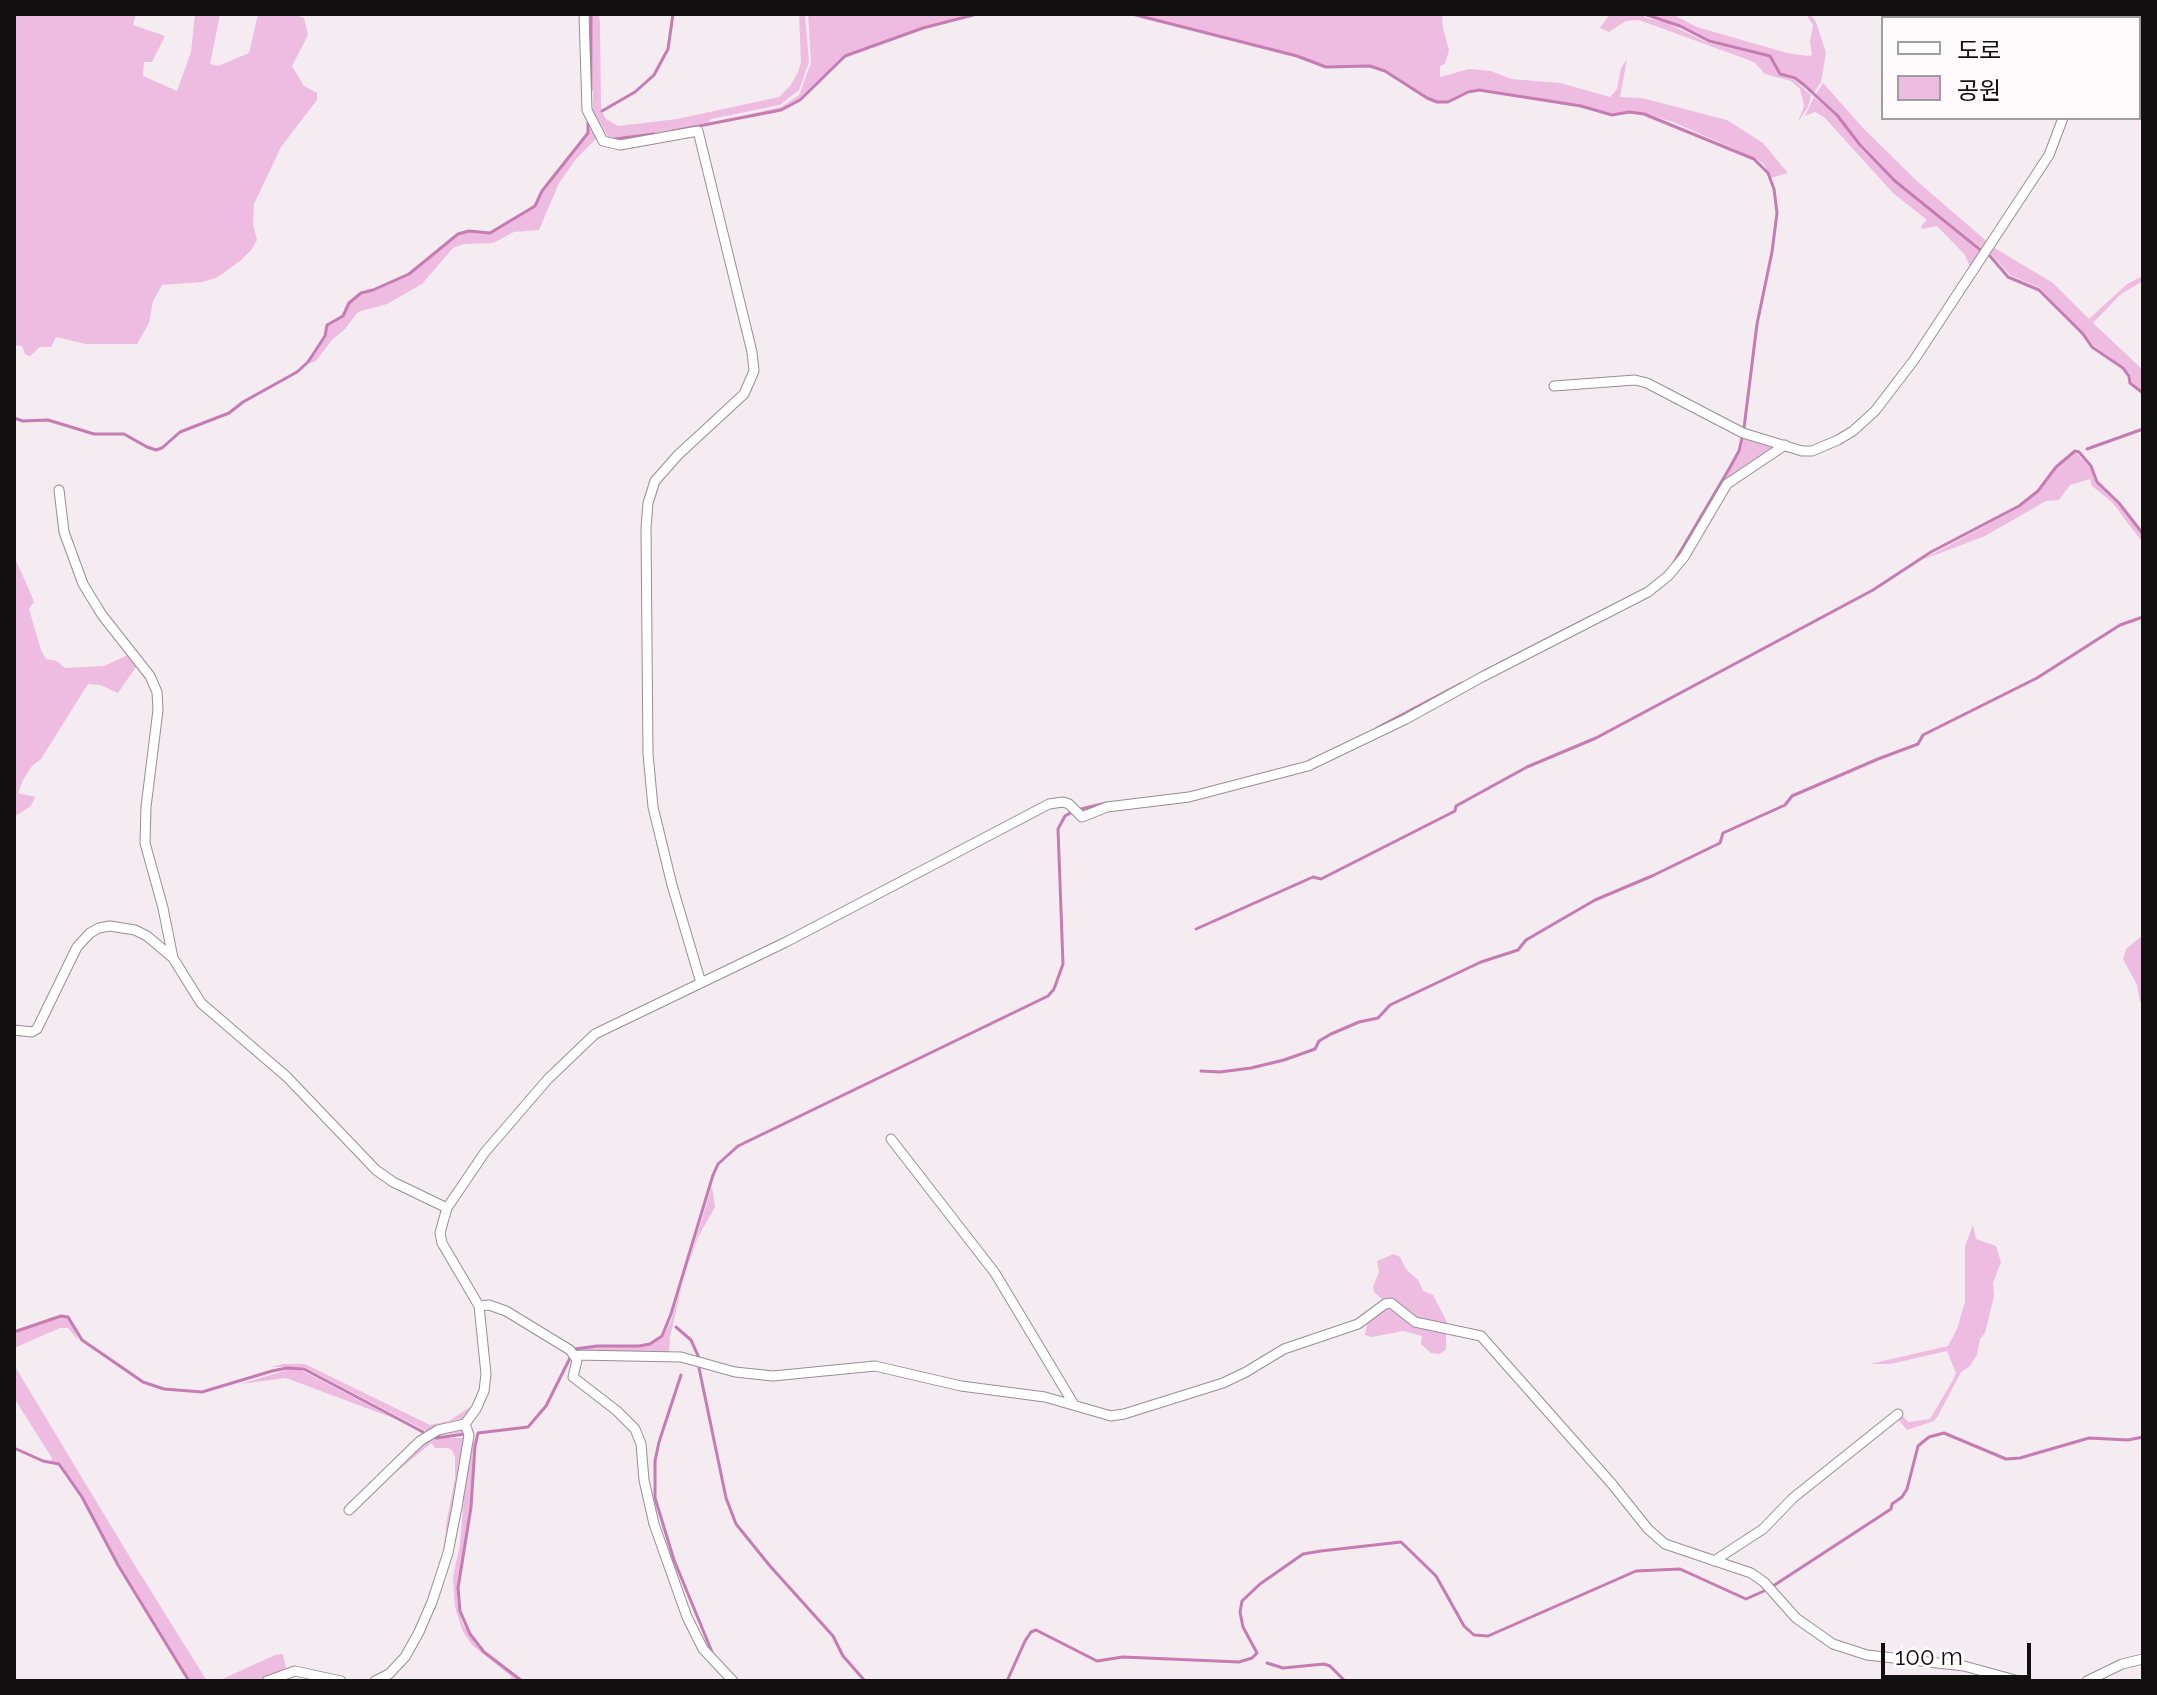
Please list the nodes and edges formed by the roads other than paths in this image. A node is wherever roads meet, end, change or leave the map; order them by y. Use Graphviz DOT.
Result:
graph roads {
  1 [pos="584,14"];
  2 [pos="2062,120"];
  3 [pos="1554,386"];
  4 [pos="1785,445"];
  5 [pos="59,490"];
  6 [pos="173,958"];
  7 [pos="701,983"];
  8 [pos="14,1030"];
  9 [pos="891,1139"];
  10 [pos="447,1208"];
  11 [pos="479,1306"];
  12 [pos="575,1355"];
  13 [pos="1073,1403"];
  14 [pos="1898,1414"];
  15 [pos="465,1424"];
  16 [pos="349,1510"];
  17 [pos="1714,1561"];
  18 [pos="2143,1659"];
  19 [pos="267,1681"];
  20 [pos="341,1681"];
  21 [pos="375,1681"];
  22 [pos="733,1681"];
  23 [pos="2019,1681"];
  24 [pos="2087,1681"];
  1 -- 7 [label="street"];
  2 -- 4 [label="street"];
  3 -- 4 [label="street"];
  4 -- 7 [label="street"];
  5 -- 6 [label="street"];
  6 -- 8 [label="street"];
  6 -- 10 [label="street"];
  7 -- 10 [label="street"];
  9 -- 13 [label="street"];
  10 -- 11 [label="street"];
  11 -- 12 [label="street"];
  11 -- 15 [label="street"];
  12 -- 13 [label="street"];
  12 -- 22 [label="street"];
  13 -- 17 [label="street"];
  14 -- 17 [label="street"];
  15 -- 16 [label="street"];
  15 -- 21 [label="street"];
  17 -- 23 [label="street"];
  18 -- 24 [label="street"];
  19 -- 20 [label="street"];
}
